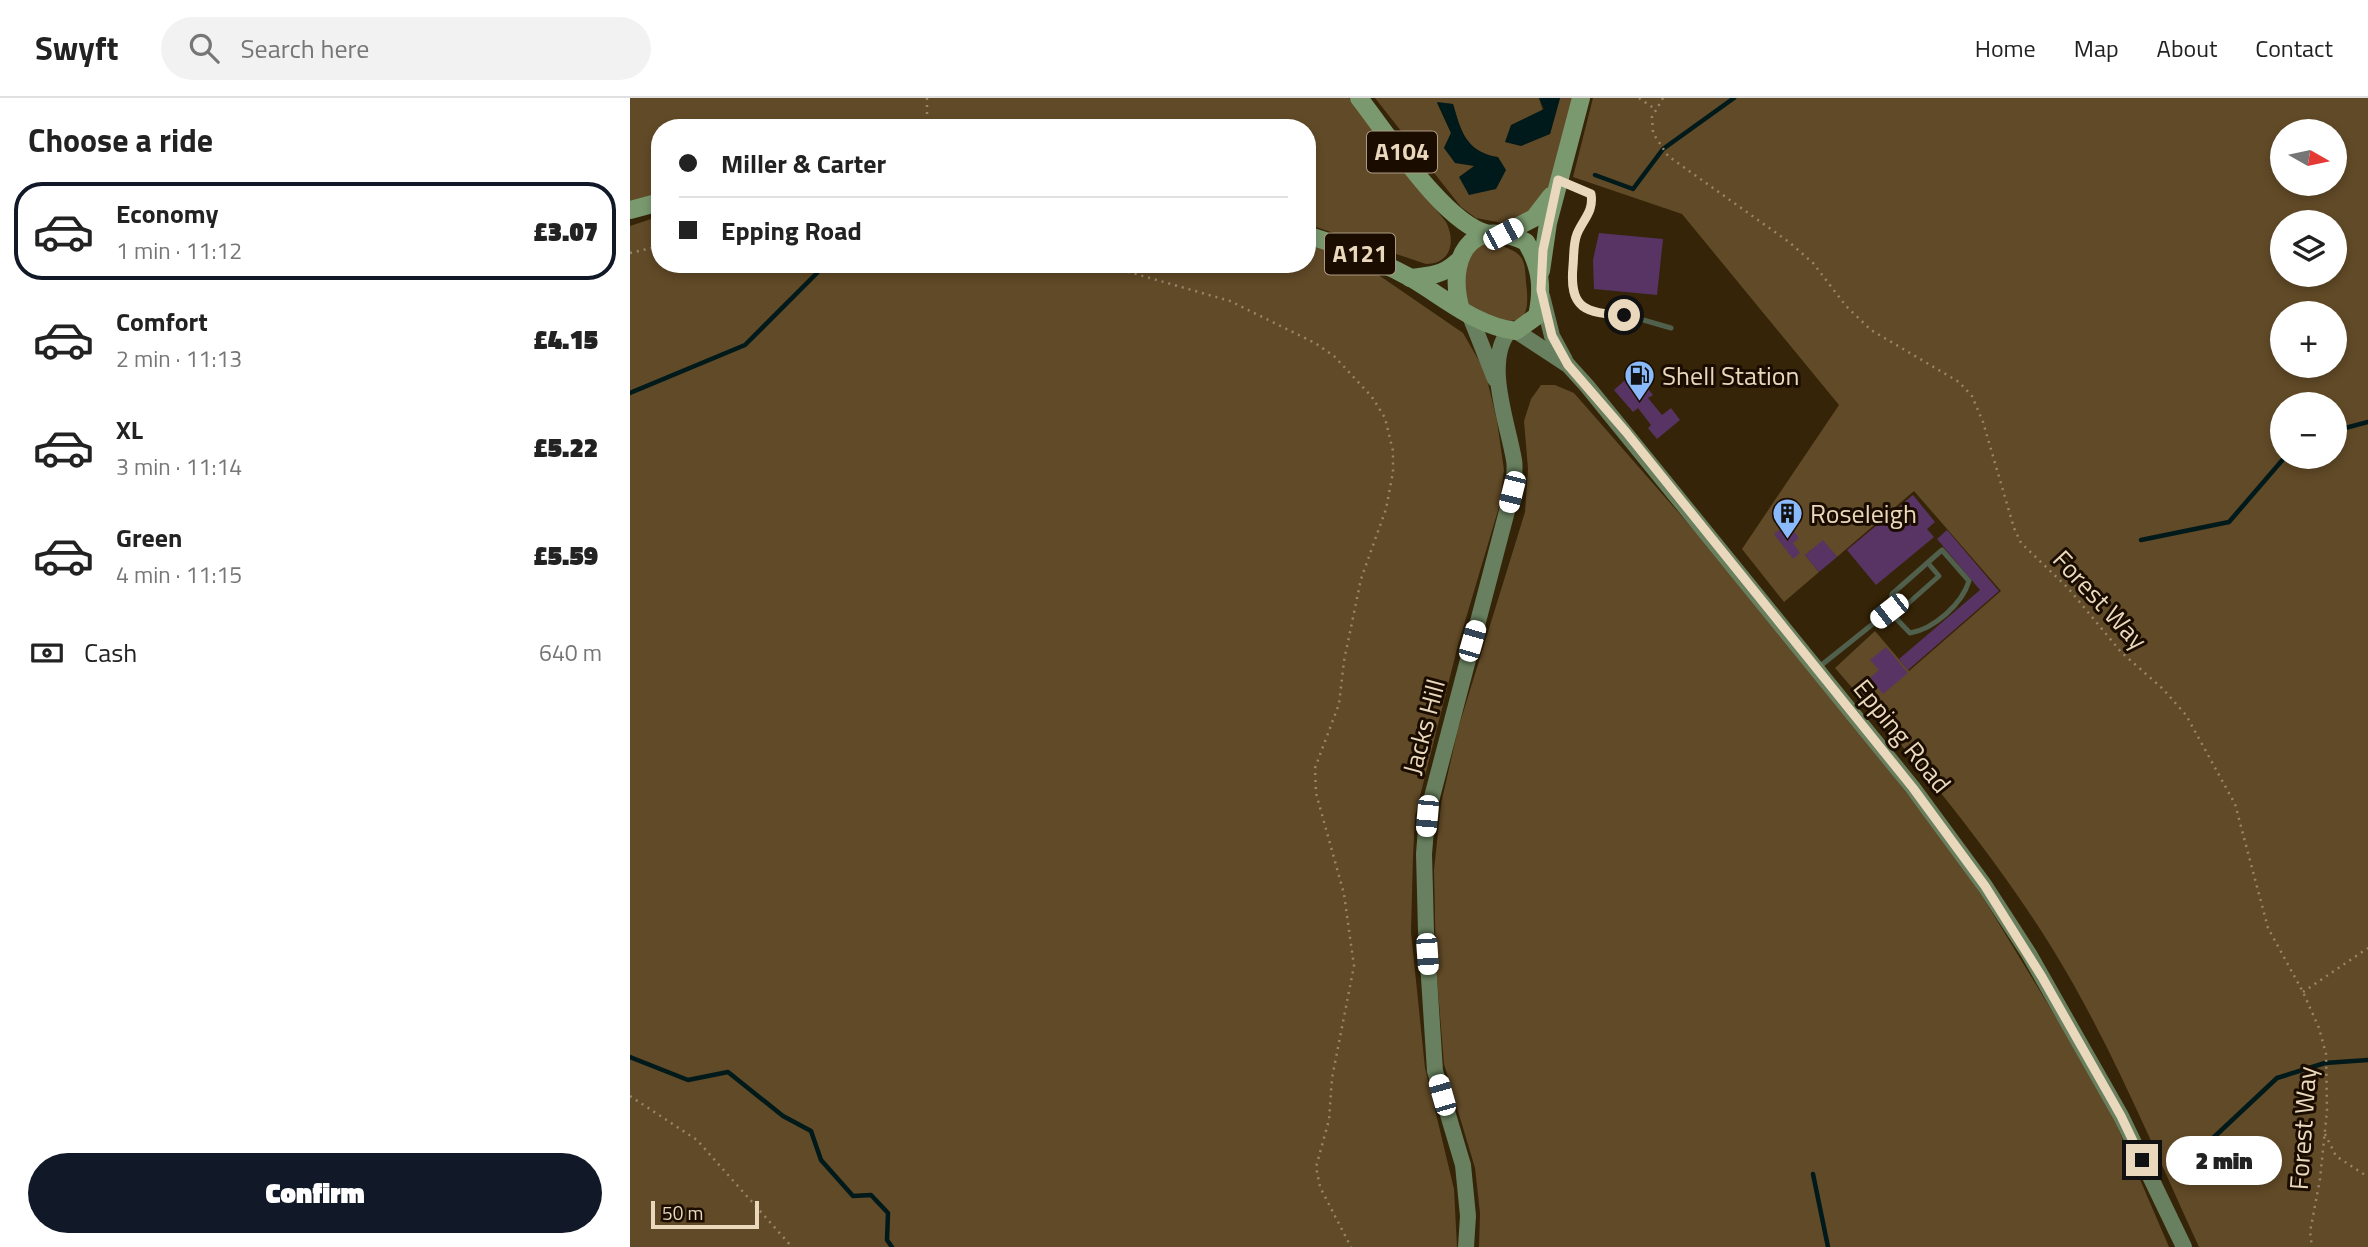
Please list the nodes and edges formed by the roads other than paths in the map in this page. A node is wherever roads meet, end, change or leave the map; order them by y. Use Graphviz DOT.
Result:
graph roads {
  1 [pos="1359,98"];
  2 [pos="1581,98"];
  3 [pos="1557,185"];
  4 [pos="651,204"];
  5 [pos="1445,207"];
  6 [pos="630,210"];
  7 [pos="1495,234"];
  8 [pos="1316,238"];
  9 [pos="1460,257"];
  10 [pos="1410,278"];
  11 [pos="1541,284"];
  12 [pos="1465,313"];
  13 [pos="1671,328"];
  14 [pos="1513,330"];
  15 [pos="1568,365"];
  16 [pos="1500,391"];
  17 [pos="1928,563"];
  18 [pos="1892,613"];
  19 [pos="1816,669"];
  20 [pos="1466,1247"];
  21 [pos="2183,1247"];
  1 -- 5 [label="main road, A104"];
  2 -- 3 [label="main road"];
  3 -- 7 [label="main road"];
  3 -- 11 [label="main road"];
  3 -- 13 [label="lane"];
  4 -- 6 [label="main road"];
  5 -- 7 [label="main road, A104"];
  5 -- 9 [label="main road, A104"];
  7 -- 9 [label="main road"];
  7 -- 11 [label="main road"];
  8 -- 10 [label="main road, A121"];
  9 -- 10 [label="main road, A121"];
  9 -- 12 [label="main road"];
  10 -- 12 [label="main road, A121"];
  11 -- 14 [label="main road"];
  11 -- 15 [label="main road, Epping Road"];
  12 -- 14 [label="main road"];
  12 -- 16 [label="main road"];
  14 -- 15 [label="main road, Epping Road"];
  14 -- 16 [label="main road"];
  15 -- 19 [label="main road, Epping Road"];
  16 -- 20 [label="main road, Jacks Hill"];
  17 -- 18 [label="lane"];
  17 -- 18 [label="lane"];
  17 -- 18 [label="lane"];
  18 -- 19 [label="lane"];
  19 -- 21 [label="main road, Epping Road"];
}
